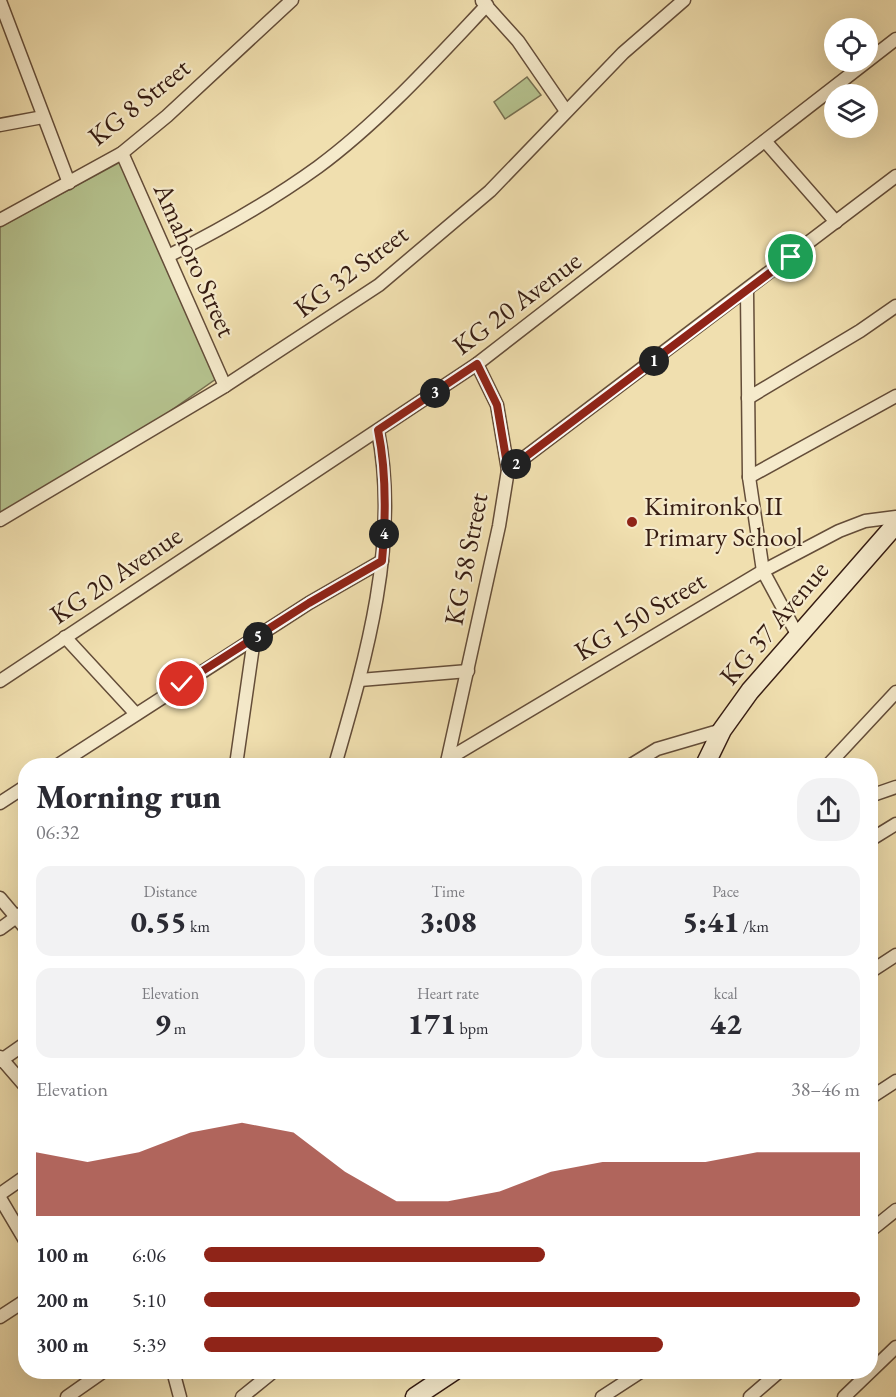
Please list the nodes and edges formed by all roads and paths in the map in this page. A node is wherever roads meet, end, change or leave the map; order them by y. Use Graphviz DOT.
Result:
graph roads {
  1 [pos="292,0"];
  2 [pos="684,0"];
  3 [pos="0,1"];
  4 [pos="484,2"];
  5 [pos="896,39"];
  6 [pos="566,111"];
  7 [pos="43,117"];
  8 [pos="0,125"];
  9 [pos="765,141"];
  10 [pos="122,153"];
  11 [pos="896,176"];
  12 [pos="69,183"];
  13 [pos="0,220"];
  14 [pos="836,222"];
  15 [pos="168,256"];
  16 [pos="747,292"];
  17 [pos="896,306"];
  18 [pos="477,364"];
  19 [pos="225,386"];
  20 [pos="896,396"];
  21 [pos="748,398"];
  22 [pos="378,430"];
  23 [pos="508,470"];
  24 [pos="749,477"];
  25 [pos="896,517"];
  26 [pos="0,520"];
  27 [pos="896,524"];
  28 [pos="382,561"];
  29 [pos="763,571"];
  30 [pos="798,636"];
  31 [pos="64,637"];
  32 [pos="254,639"];
  33 [pos="468,671"];
  34 [pos="360,680"];
  35 [pos="0,681"];
  36 [pos="896,692"];
  37 [pos="136,714"];
  38 [pos="722,730"];
  39 [pos="69,758"];
  40 [pos="237,758"];
  41 [pos="337,758"];
  42 [pos="448,758"];
  43 [pos="454,758"];
  44 [pos="642,758"];
  45 [pos="708,758"];
  46 [pos="835,758"];
  47 [pos="896,787"];
  48 [pos="18,791"];
  49 [pos="878,793"];
  50 [pos="0,803"];
  51 [pos="896,824"];
  52 [pos="878,835"];
  53 [pos="0,898"];
  54 [pos="18,912"];
  55 [pos="18,915"];
  56 [pos="0,929"];
  57 [pos="896,955"];
  58 [pos="878,967"];
  59 [pos="18,1048"];
  60 [pos="1,1059"];
  61 [pos="18,1078"];
  62 [pos="896,1082"];
  63 [pos="878,1093"];
  64 [pos="18,1182"];
  65 [pos="0,1196"];
  66 [pos="896,1210"];
  67 [pos="878,1225"];
  68 [pos="18,1228"];
  69 [pos="18,1305"];
  70 [pos="0,1317"];
  71 [pos="896,1347"];
  72 [pos="878,1364"];
  73 [pos="93,1379"];
  74 [pos="175,1379"];
  75 [pos="264,1379"];
  76 [pos="442,1379"];
  77 [pos="630,1379"];
  78 [pos="771,1379"];
  79 [pos="863,1379"];
  80 [pos="68,1397"];
  81 [pos="180,1397"];
  82 [pos="242,1397"];
  83 [pos="415,1397"];
  84 [pos="603,1397"];
  85 [pos="750,1397"];
  86 [pos="844,1397"];
  1 -- 10 [label="street, KG 8 Street"];
  2 -- 6 [label="street, KG 32 Street"];
  3 -- 7 [label="street"];
  4 -- 6 [label="street"];
  4 -- 15 [label="street"];
  5 -- 9 [label="street, KG 20 Avenue"];
  6 -- 19 [label="street, KG 32 Street"];
  7 -- 8 [label="street"];
  7 -- 12 [label="street"];
  9 -- 14 [label="street"];
  9 -- 18 [label="street, KG 20 Avenue"];
  10 -- 12 [label="street, KG 8 Street"];
  10 -- 15 [label="street, Amahoro Street"];
  11 -- 14 [label="street"];
  12 -- 13 [label="street, KG 8 Street"];
  14 -- 16 [label="street"];
  15 -- 19 [label="street, Amahoro Street"];
  16 -- 21 [label="street"];
  16 -- 23 [label="street"];
  17 -- 21 [label="street"];
  18 -- 22 [label="street, KG 20 Avenue"];
  18 -- 23 [label="street, KG 58 Street"];
  19 -- 26 [label="street, KG 32 Street"];
  20 -- 24 [label="street"];
  21 -- 24 [label="street"];
  22 -- 28 [label="street"];
  22 -- 31 [label="street, KG 20 Avenue"];
  23 -- 33 [label="street, KG 58 Street"];
  24 -- 29 [label="street"];
  25 -- 29 [label="street, KG 150 Street"];
  27 -- 30 [label="street, KG 37 Avenue"];
  28 -- 32 [label="street"];
  28 -- 34 [label="street"];
  29 -- 30 [label="street"];
  29 -- 43 [label="street, KG 150 Street"];
  30 -- 38 [label="street, KG 37 Avenue"];
  31 -- 35 [label="street, KG 20 Avenue"];
  31 -- 37 [label="street"];
  32 -- 37 [label="street"];
  32 -- 40 [label="street"];
  33 -- 34 [label="street"];
  33 -- 42 [label="street, KG 58 Street"];
  34 -- 41 [label="street"];
  36 -- 46 [label="street"];
  37 -- 39 [label="street"];
  38 -- 44 [label="street"];
  38 -- 45 [label="street, KG 37 Avenue"];
  47 -- 49 [label="street"];
  48 -- 50 [label="street"];
  51 -- 52 [label="street"];
  53 -- 54 [label="street"];
  55 -- 56 [label="street"];
  57 -- 58 [label="street"];
  59 -- 60 [label="street"];
  60 -- 61 [label="street"];
  62 -- 63 [label="street"];
  64 -- 65 [label="street"];
  65 -- 68 [label="street"];
  66 -- 67 [label="street"];
  69 -- 70 [label="street"];
  71 -- 72 [label="street"];
  73 -- 80 [label="street"];
  74 -- 81 [label="street"];
  75 -- 82 [label="street"];
  76 -- 83 [label="street"];
  77 -- 84 [label="street"];
  78 -- 85 [label="street"];
  79 -- 86 [label="street"];
}
